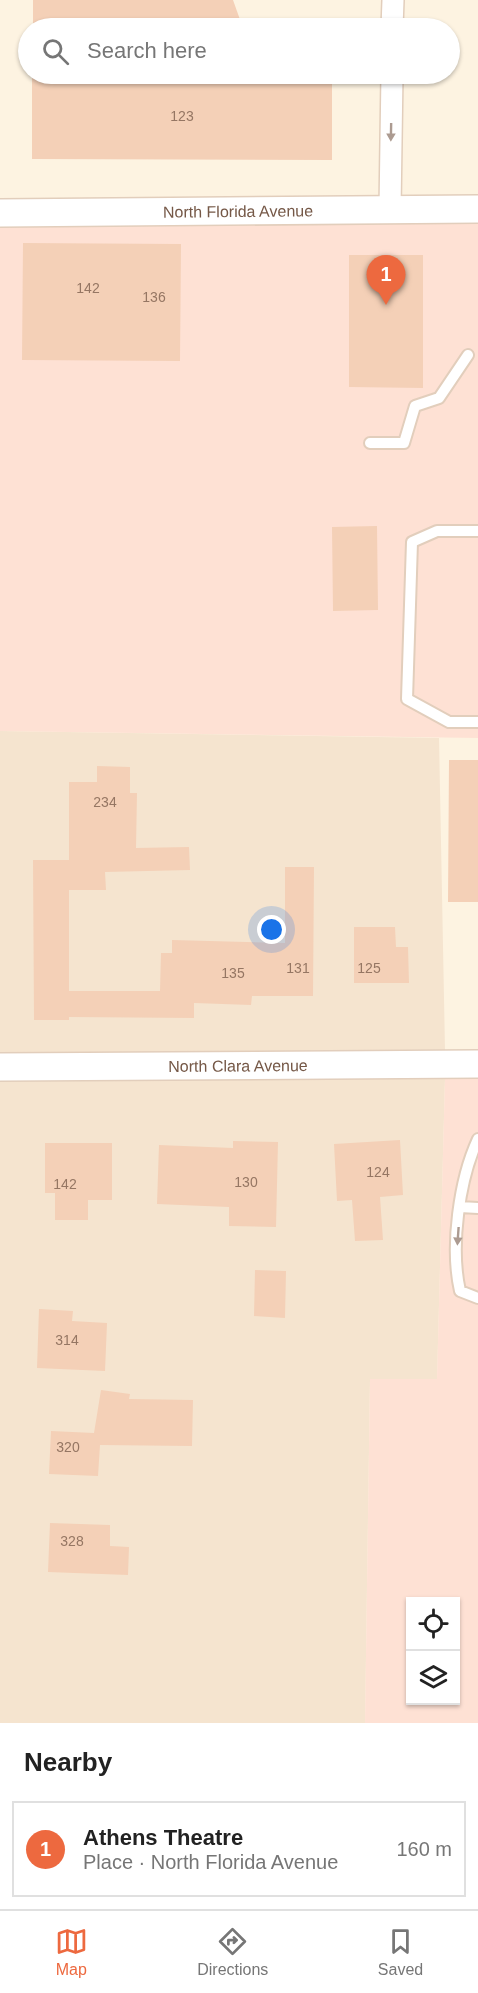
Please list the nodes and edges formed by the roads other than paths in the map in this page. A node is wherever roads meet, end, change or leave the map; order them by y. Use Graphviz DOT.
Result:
graph roads {
  1 [pos="393,0"];
  2 [pos="392,18"];
  3 [pos="392,84"];
  4 [pos="390,209"];
  5 [pos="478,209"];
  6 [pos="0,213"];
  7 [pos="468,355"];
  8 [pos="370,443"];
  9 [pos="478,531"];
  10 [pos="478,722"];
  11 [pos="478,1064"];
  12 [pos="0,1067"];
  13 [pos="478,1139"];
  14 [pos="460,1207"];
  15 [pos="478,1208"];
  16 [pos="478,1298"];
  1 -- 2 [label="street"];
  3 -- 4 [label="street, one-way"];
  4 -- 5 [label="street, North Florida Avenue"];
  4 -- 6 [label="street, North Florida Avenue"];
  7 -- 8 [label="lane"];
  9 -- 10 [label="lane"];
  11 -- 12 [label="street, North Clara Avenue"];
  13 -- 14 [label="lane"];
  14 -- 15 [label="lane"];
  14 -- 16 [label="lane, one-way"];
}
